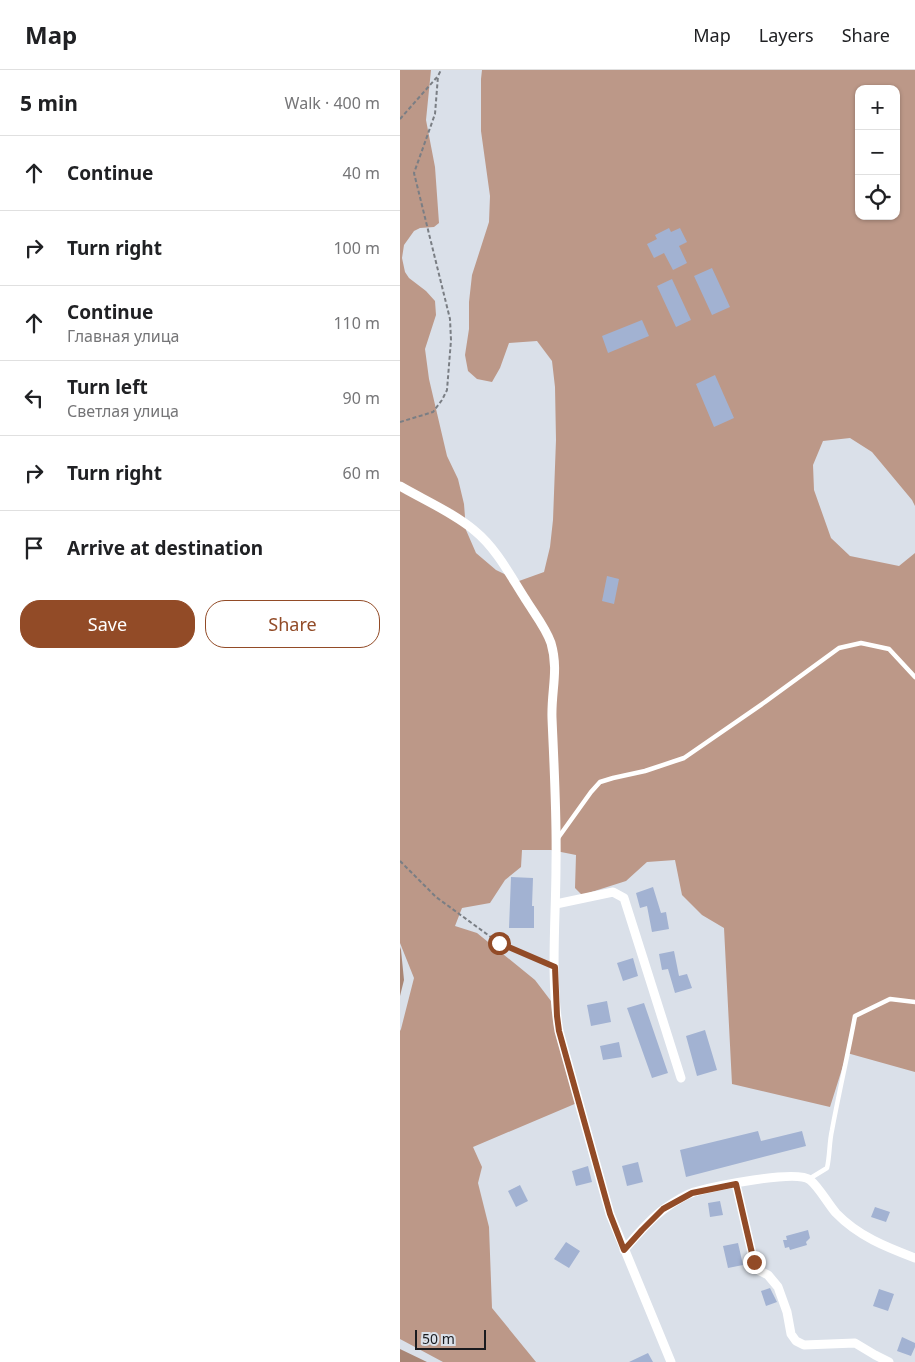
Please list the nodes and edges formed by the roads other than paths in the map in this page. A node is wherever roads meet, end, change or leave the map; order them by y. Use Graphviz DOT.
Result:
graph roads {
  1 [pos="400,486"];
  2 [pos="915,676"];
  3 [pos="557,840"];
  4 [pos="556,904"];
  5 [pos="915,1002"];
  6 [pos="681,1078"];
  7 [pos="810,1179"];
  8 [pos="736,1184"];
  9 [pos="624,1250"];
  10 [pos="915,1258"];
  11 [pos="671,1362"];
  12 [pos="889,1362"];
  1 -- 3 [label="street"];
  2 -- 3 [label="lane"];
  3 -- 4 [label="street"];
  4 -- 6 [label="street"];
  4 -- 9 [label="street"];
  5 -- 7 [label="lane"];
  7 -- 8 [label="street"];
  7 -- 10 [label="street"];
  8 -- 9 [label="street"];
  8 -- 12 [label="street"];
  9 -- 11 [label="street"];
}
